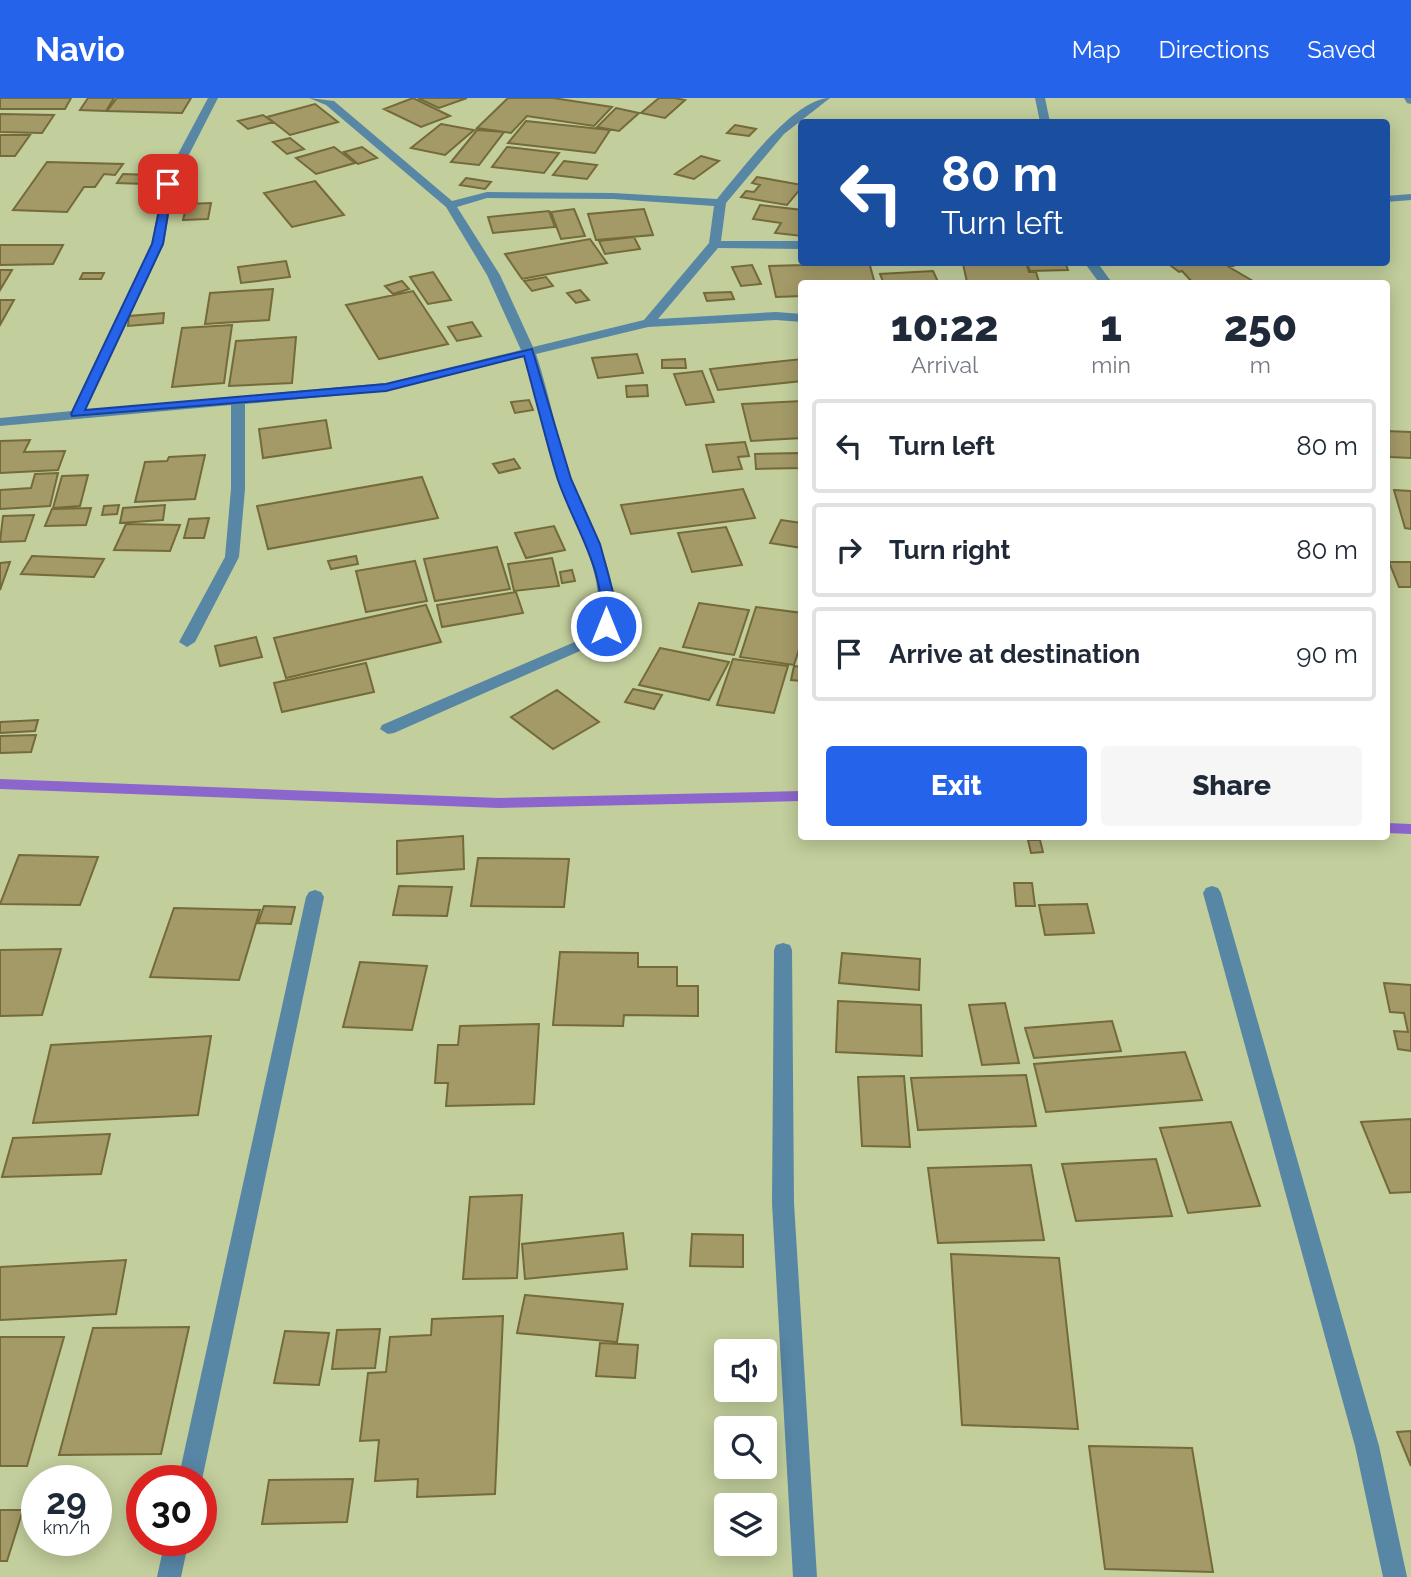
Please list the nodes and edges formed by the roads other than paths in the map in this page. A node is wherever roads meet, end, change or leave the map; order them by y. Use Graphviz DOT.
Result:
graph roads {
  1 [pos="213,98"];
  2 [pos="314,98"];
  3 [pos="825,98"];
  4 [pos="1040,98"];
  5 [pos="1044,119"];
  6 [pos="1411,197"];
  7 [pos="1390,200"];
  8 [pos="720,203"];
  9 [pos="450,205"];
  10 [pos="715,244"];
  11 [pos="798,245"];
  12 [pos="1093,266"];
  13 [pos="1104,280"];
  14 [pos="798,318"];
  15 [pos="648,323"];
  16 [pos="528,351"];
  17 [pos="238,399"];
  18 [pos="77,414"];
  19 [pos="0,422"];
  20 [pos="187,642"];
  21 [pos="388,729"];
  22 [pos="1212,893"];
  23 [pos="315,897"];
  24 [pos="783,950"];
  25 [pos="193,1465"];
  26 [pos="174,1556"];
  27 [pos="169,1577"];
  28 [pos="805,1577"];
  29 [pos="1395,1577"];
  1 -- 18 [label="street"];
  2 -- 9 [label="street"];
  3 -- 8 [label="street"];
  4 -- 5 [label="street"];
  6 -- 7 [label="street"];
  8 -- 9 [label="street"];
  8 -- 10 [label="street"];
  9 -- 16 [label="street"];
  10 -- 11 [label="street"];
  10 -- 15 [label="street"];
  12 -- 13 [label="street"];
  14 -- 15 [label="street"];
  15 -- 16 [label="street"];
  16 -- 17 [label="street"];
  16 -- 21 [label="street"];
  17 -- 18 [label="street"];
  17 -- 20 [label="street"];
  18 -- 19 [label="street"];
  22 -- 29 [label="street"];
  23 -- 25 [label="street"];
  24 -- 28 [label="street"];
  26 -- 27 [label="street"];
}
